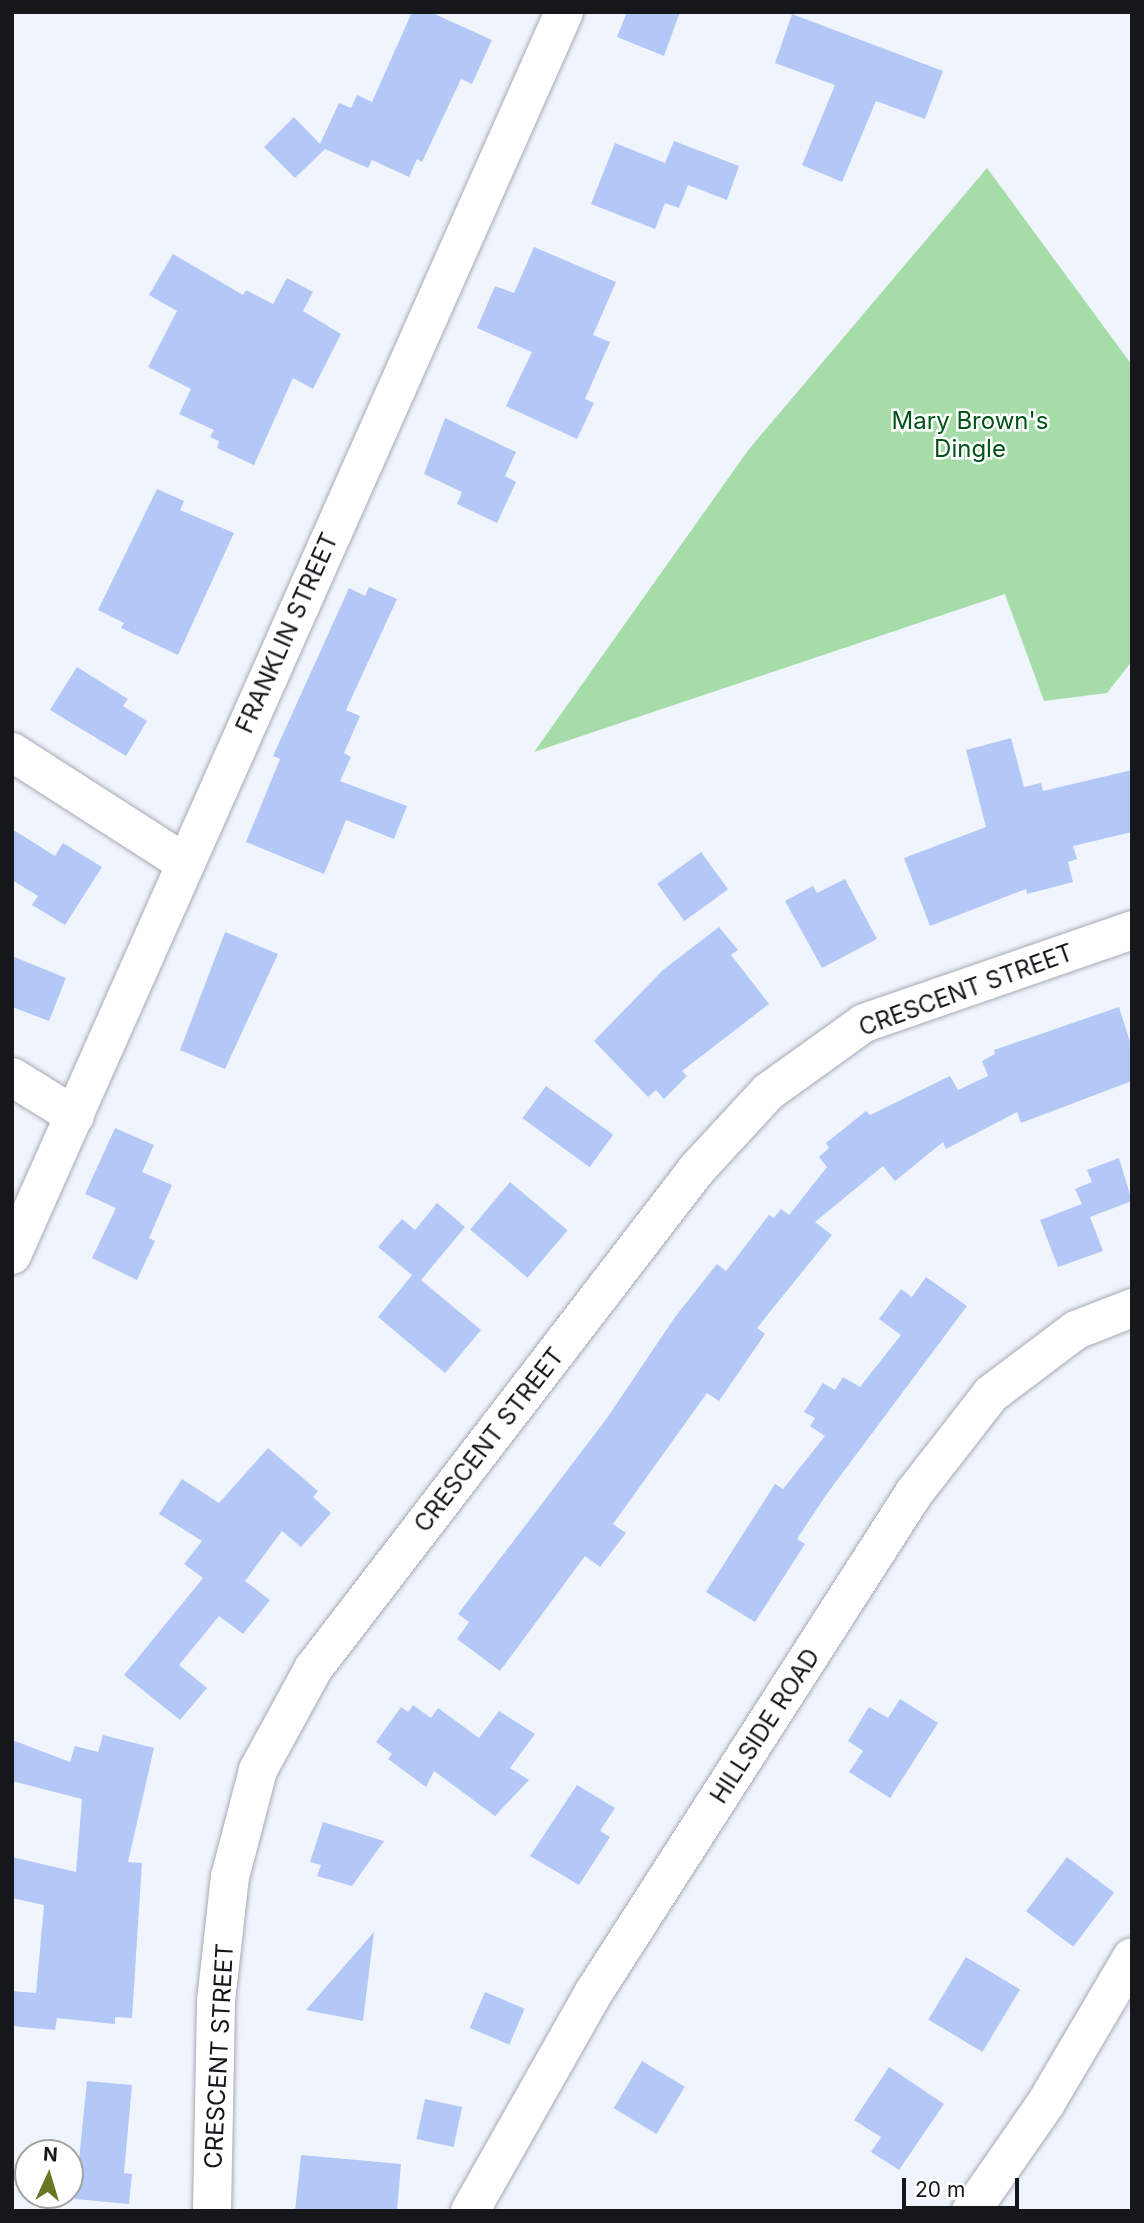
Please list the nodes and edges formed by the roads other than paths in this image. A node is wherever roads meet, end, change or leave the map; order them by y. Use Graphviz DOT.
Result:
graph roads {
  1 [pos="564,12"];
  2 [pos="12,752"];
  3 [pos="185,863"];
  4 [pos="1132,930"];
  5 [pos="12,1077"];
  6 [pos="75,1116"];
  7 [pos="12,1255"];
  8 [pos="1132,1308"];
  9 [pos="1132,1956"];
  10 [pos="212,2211"];
  11 [pos="470,2211"];
  12 [pos="971,2211"];
  1 -- 3 [label="street, FRANKLIN STREET"];
  2 -- 3 [label="street"];
  3 -- 6 [label="street, FRANKLIN STREET"];
  4 -- 10 [label="street, CRESCENT STREET"];
  5 -- 6 [label="street"];
  6 -- 7 [label="street, FRANKLIN STREET"];
  8 -- 11 [label="street, HILLSIDE ROAD"];
  9 -- 12 [label="street"];
}
